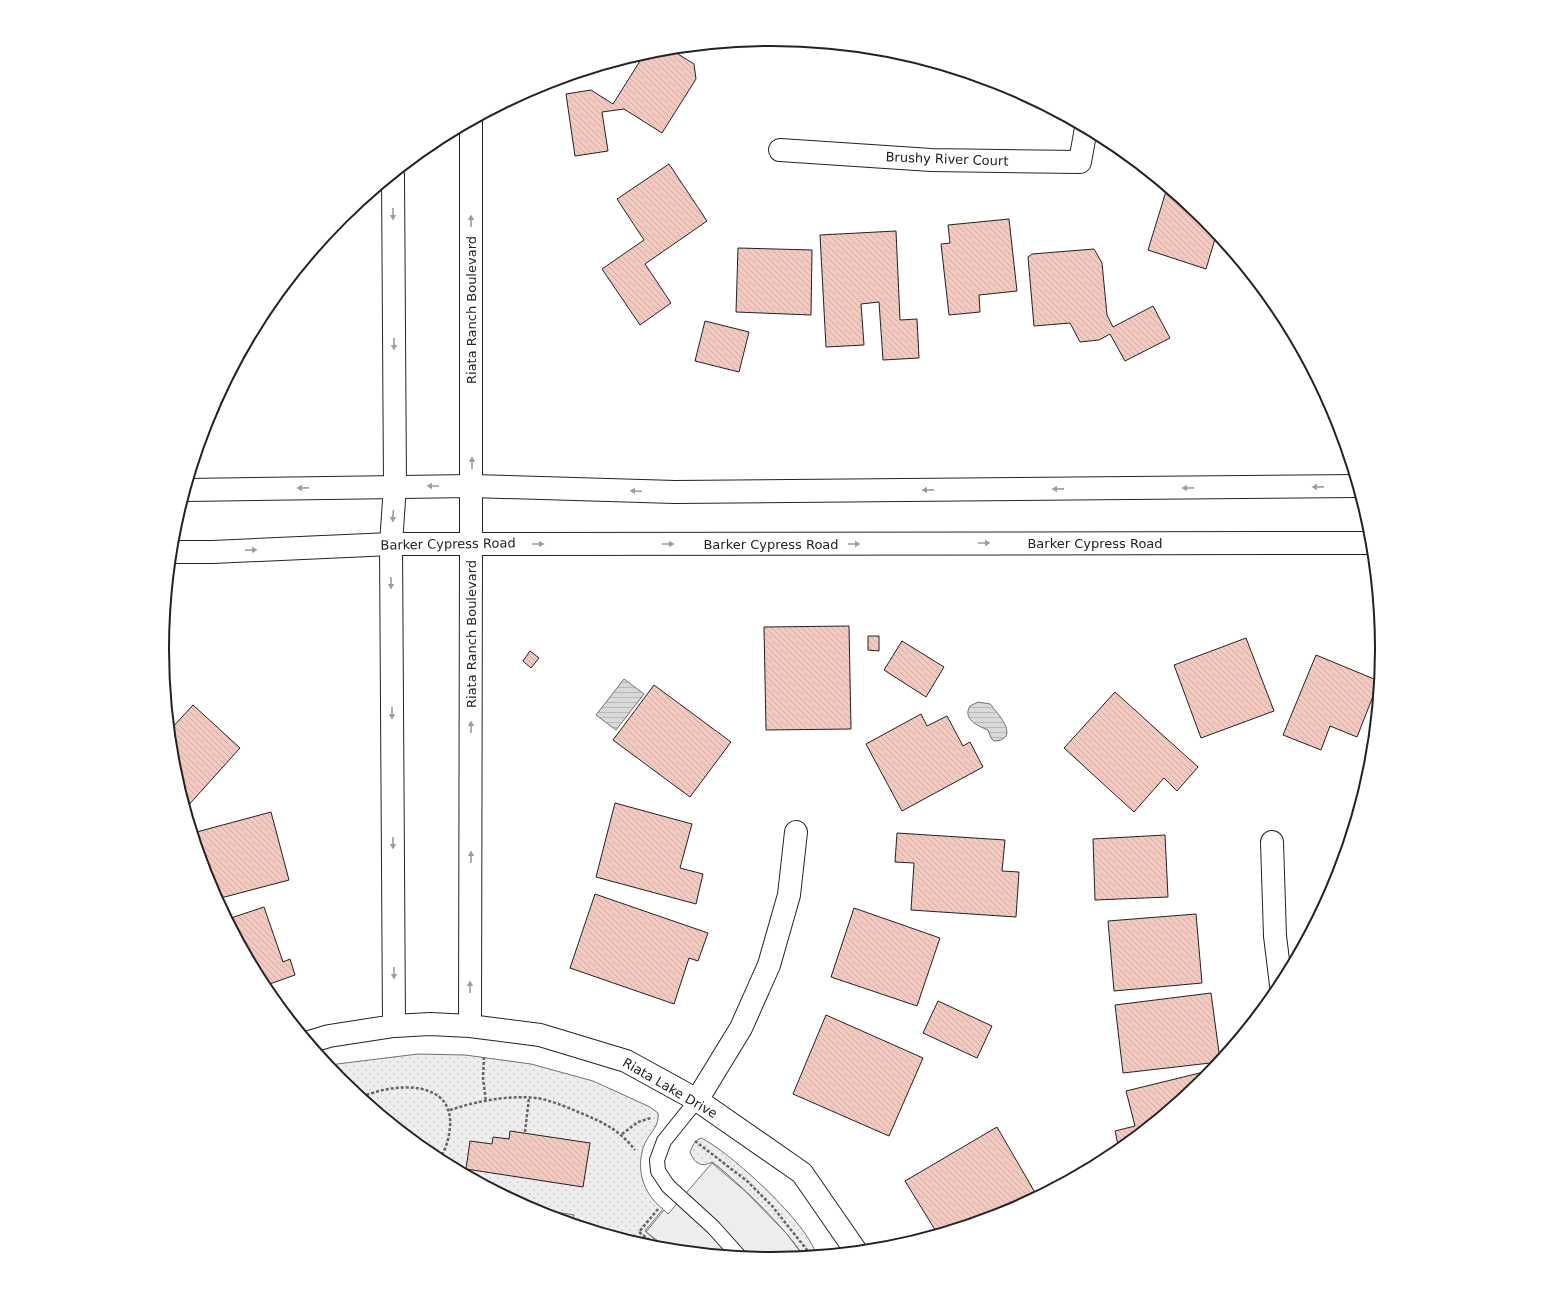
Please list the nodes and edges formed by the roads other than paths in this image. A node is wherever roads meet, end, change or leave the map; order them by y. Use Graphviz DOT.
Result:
graph roads {
  1 [pos="471,127"];
  2 [pos="1085,134"];
  3 [pos="780,150"];
  4 [pos="393,181"];
  5 [pos="395,486"];
  6 [pos="472,486"];
  7 [pos="1352,486"];
  8 [pos="191,490"];
  9 [pos="1365,543"];
  10 [pos="391,544"];
  11 [pos="471,544"];
  12 [pos="177,552"];
  13 [pos="796,832"];
  14 [pos="1272,842"];
  15 [pos="1280,974"];
  16 [pos="394,1026"];
  17 [pos="470,1026"];
  18 [pos="314,1041"];
  19 [pos="697,1100"];
  20 [pos="853,1247"];
  21 [pos="734,1251"];
  6 -- 1 [label="street, Riata Ranch Boulevard, one-way"];
  2 -- 3 [label="street, Brushy River Court"];
  4 -- 5 [label="street, one-way"];
  6 -- 5 [label="street, one-way"];
  5 -- 8 [label="street, one-way"];
  5 -- 10 [label="street, one-way"];
  7 -- 6 [label="street, one-way"];
  6 -- 11 [label="street, Riata Ranch Boulevard"];
  11 -- 9 [label="street, Barker Cypress Road, one-way"];
  10 -- 11 [label="street, Barker Cypress Road"];
  12 -- 10 [label="street, Barker Cypress Road, one-way"];
  10 -- 16 [label="street, one-way"];
  17 -- 11 [label="street, Riata Ranch Boulevard, one-way"];
  13 -- 19 [label="street"];
  14 -- 15 [label="street"];
  16 -- 17 [label="street, Riata Lake Drive"];
  16 -- 18 [label="street, Riata Lake Drive"];
  17 -- 19 [label="street, Riata Lake Drive"];
  19 -- 20 [label="street, Riata Lake Drive"];
  19 -- 21 [label="lane"];
}
